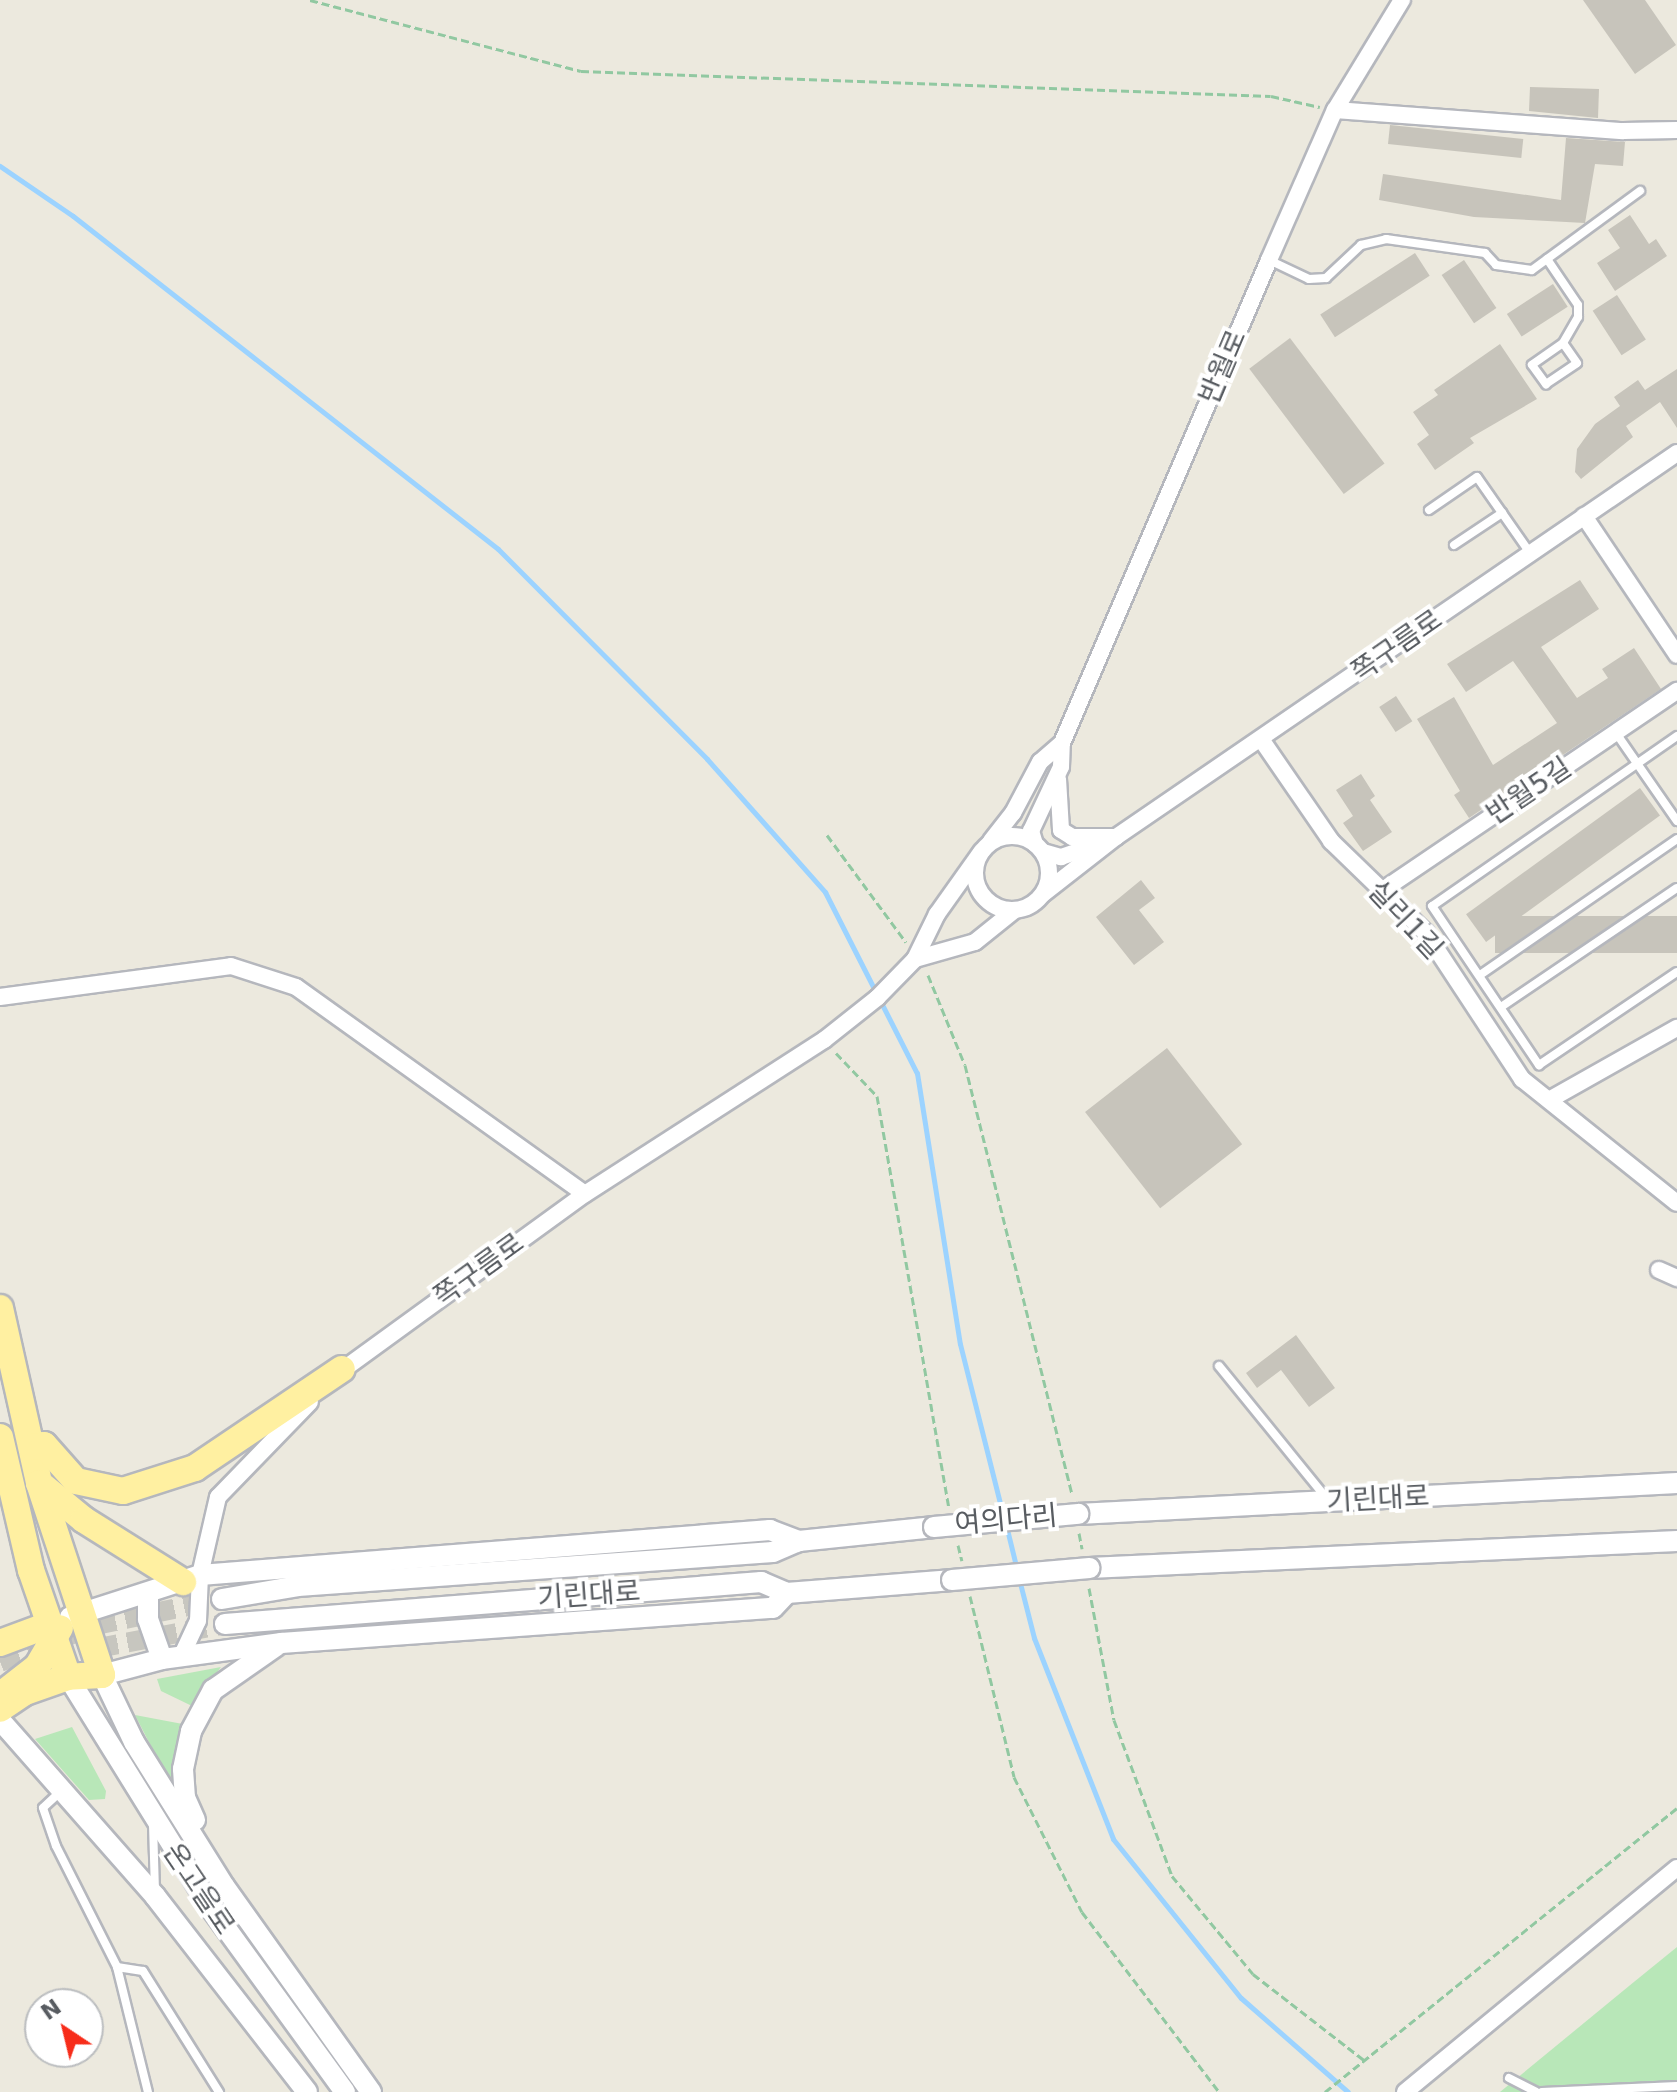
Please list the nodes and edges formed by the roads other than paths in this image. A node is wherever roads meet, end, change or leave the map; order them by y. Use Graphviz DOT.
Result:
graph roads {
  1 [pos="1402,0"];
  2 [pos="1335,110"];
  3 [pos="1677,130"];
  4 [pos="1640,191"];
  5 [pos="1547,259"];
  6 [pos="1269,260"];
  7 [pos="1563,343"];
  8 [pos="1677,453"];
  9 [pos="1429,510"];
  10 [pos="1502,513"];
  11 [pos="1584,516"];
  12 [pos="1454,545"];
  13 [pos="1530,553"];
  14 [pos="1677,655"];
  15 [pos="1677,691"];
  16 [pos="1615,732"];
  17 [pos="1677,736"];
  18 [pos="1261,739"];
  19 [pos="1062,743"];
  20 [pos="1640,764"];
  21 [pos="1057,775"];
  22 [pos="1677,821"];
  23 [pos="1116,837"];
  24 [pos="1677,839"];
  25 [pos="985,848"];
  26 [pos="1039,848"];
  27 [pos="1677,888"];
  28 [pos="1380,892"];
  29 [pos="1043,894"];
  30 [pos="1015,910"];
  31 [pos="915,959"];
  32 [pos="1677,972"];
  33 [pos="1480,975"];
  34 [pos="0,997"];
  35 [pos="1501,1007"];
  36 [pos="1677,1028"];
  37 [pos="1549,1100"];
  38 [pos="585,1194"];
  39 [pos="1673,1194"];
  40 [pos="1659,1270"];
  41 [pos="1677,1278"];
  42 [pos="0,1308"];
  43 [pos="1219,1366"];
  44 [pos="342,1369"];
  45 [pos="1,1444"];
  46 [pos="32,1447"];
  47 [pos="39,1483"];
  48 [pos="1677,1483"];
  49 [pos="0,1500"];
  50 [pos="1328,1501"];
  51 [pos="1076,1516"];
  52 [pos="934,1527"];
  53 [pos="799,1541"];
  54 [pos="1677,1541"];
  55 [pos="1087,1570"];
  56 [pos="192,1578"];
  57 [pos="952,1580"];
  58 [pos="787,1593"];
  59 [pos="148,1595"];
  60 [pos="222,1599"];
  61 [pos="65,1617"];
  62 [pos="225,1624"];
  63 [pos="0,1643"];
  64 [pos="281,1643"];
  65 [pos="171,1658"];
  66 [pos="102,1675"];
  67 [pos="68,1677"];
  68 [pos="1,1706"];
  69 [pos="64,1788"];
  70 [pos="153,1819"];
  71 [pos="1677,1868"];
  72 [pos="224,1886"];
  73 [pos="155,1896"];
  74 [pos="117,1967"];
  75 [pos="1509,2078"];
  76 [pos="1677,2086"];
  77 [pos="148,2092"];
  78 [pos="219,2092"];
  79 [pos="307,2092"];
  80 [pos="345,2092"];
  81 [pos="371,2092"];
  82 [pos="1405,2092"];
  83 [pos="1536,2092"];
  84 [pos="1542,2092"];
  1 -- 2 [label="street, 반월로"];
  2 -- 3 [label="street"];
  2 -- 6 [label="street, 반월로"];
  4 -- 5 [label="lane"];
  5 -- 6 [label="lane"];
  5 -- 7 [label="lane"];
  6 -- 19 [label="street, 반월로"];
  7 -- 7 [label="lane"];
  8 -- 11 [label="street, 쪽구름로"];
  9 -- 10 [label="lane"];
  10 -- 12 [label="lane"];
  10 -- 13 [label="lane"];
  11 -- 13 [label="street, 쪽구름로"];
  11 -- 14 [label="street"];
  13 -- 18 [label="street, 쪽구름로"];
  15 -- 16 [label="street, 반월5길"];
  16 -- 20 [label="lane"];
  16 -- 28 [label="street, 반월5길"];
  17 -- 20 [label="lane"];
  18 -- 23 [label="street, 쪽구름로"];
  18 -- 28 [label="street, 실리1길"];
  19 -- 21 [label="street"];
  19 -- 25 [label="street"];
  20 -- 22 [label="lane"];
  20 -- 33 [label="lane"];
  21 -- 23 [label="street"];
  21 -- 26 [label="street"];
  23 -- 26 [label="street"];
  23 -- 29 [label="street"];
  24 -- 33 [label="lane"];
  25 -- 26 [label="street"];
  25 -- 30 [label="street"];
  25 -- 31 [label="street"];
  26 -- 29 [label="street"];
  27 -- 35 [label="lane"];
  28 -- 37 [label="street, 실리1길"];
  29 -- 30 [label="street"];
  30 -- 31 [label="street"];
  31 -- 38 [label="street, 쪽구름로"];
  32 -- 35 [label="lane"];
  33 -- 35 [label="lane"];
  34 -- 38 [label="street"];
  36 -- 37 [label="street"];
  37 -- 39 [label="street, 실리1길"];
  38 -- 44 [label="street, 쪽구름로"];
  40 -- 41 [label="street"];
  42 -- 46 [label="main road"];
  43 -- 50 [label="lane"];
  44 -- 46 [label="main road"];
  44 -- 56 [label="street, 쪽구름로"];
  45 -- 49 [label="main road"];
  45 -- 61 [label="main road"];
  46 -- 47 [label="main road"];
  47 -- 56 [label="main road"];
  47 -- 61 [label="main road"];
  48 -- 50 [label="street, 기린대로"];
  50 -- 51 [label="street, 기린대로"];
  51 -- 52 [label="street, 여의다리, bridge"];
  52 -- 53 [label="street, 기린대로"];
  53 -- 56 [label="street"];
  53 -- 60 [label="street, 기린대로"];
  54 -- 55 [label="street, 기린대로"];
  55 -- 57 [label="street, 여의다리, bridge"];
  56 -- 59 [label="street"];
  56 -- 65 [label="street, 쪽구름로"];
  57 -- 58 [label="street, 기린대로"];
  58 -- 62 [label="street, 기린대로"];
  58 -- 64 [label="street"];
  59 -- 61 [label="street"];
  59 -- 65 [label="street"];
  61 -- 63 [label="main road"];
  61 -- 66 [label="main road"];
  61 -- 67 [label="main road"];
  61 -- 68 [label="main road"];
  64 -- 65 [label="street"];
  64 -- 72 [label="street"];
  65 -- 66 [label="street"];
  66 -- 67 [label="main road"];
  66 -- 72 [label="street, 온고을로"];
  67 -- 68 [label="main road"];
  67 -- 70 [label="street, 온고을로"];
  68 -- 69 [label="street"];
  69 -- 73 [label="street"];
  69 -- 74 [label="lane"];
  70 -- 73 [label="lane"];
  70 -- 80 [label="street, 온고을로"];
  71 -- 82 [label="street"];
  72 -- 81 [label="street, 온고을로"];
  73 -- 79 [label="street"];
  74 -- 77 [label="lane"];
  74 -- 78 [label="lane"];
  75 -- 83 [label="lane"];
  76 -- 84 [label="lane"];
}
